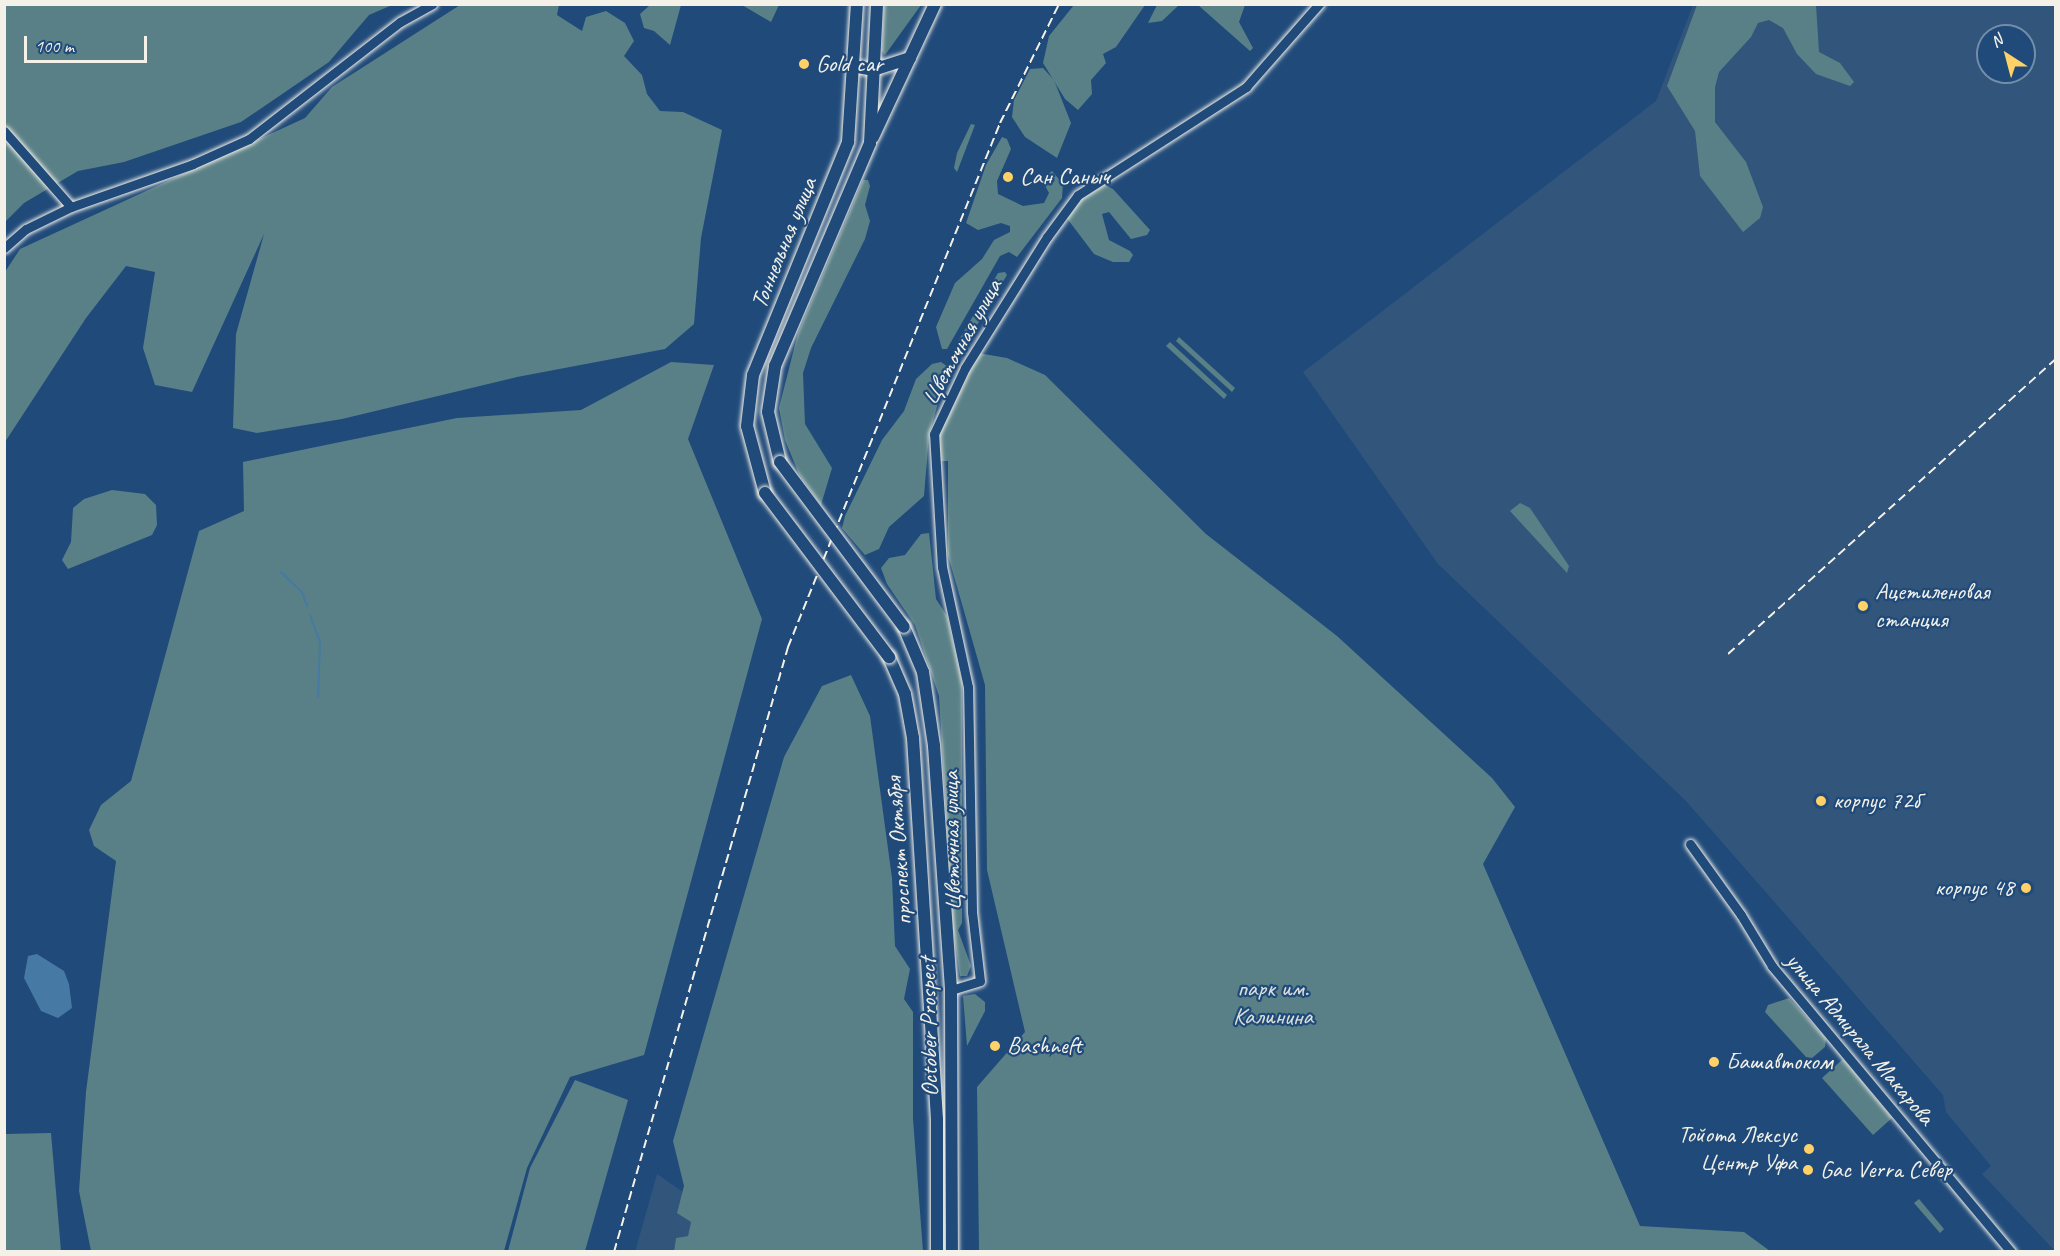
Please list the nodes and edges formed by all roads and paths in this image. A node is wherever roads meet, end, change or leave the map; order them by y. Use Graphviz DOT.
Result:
graph roads {
  1 [pos="432,4"];
  2 [pos="857,4"];
  3 [pos="877,4"];
  4 [pos="935,4"];
  5 [pos="1318,4"];
  6 [pos="910,58"];
  7 [pos="853,66"];
  8 [pos="873,70"];
  9 [pos="4,131"];
  10 [pos="870,143"];
  11 [pos="71,207"];
  12 [pos="4,248"];
  13 [pos="765,493"];
  14 [pos="904,627"];
  15 [pos="1690,844"];
  16 [pos="951,990"];
  17 [pos="937,1251"];
  18 [pos="952,1251"];
  19 [pos="2011,1251"];
  1 -- 11 [label="street"];
  2 -- 7 [label="main road, Тоннельная улица"];
  3 -- 8 [label="main road, Тоннельная улица"];
  4 -- 6 [label="main road"];
  5 -- 16 [label="street, Цветочная улица"];
  6 -- 8 [label="main road"];
  6 -- 10 [label="main road"];
  7 -- 8 [label="main road"];
  7 -- 13 [label="main road, Тоннельная улица"];
  8 -- 10 [label="main road, Тоннельная улица"];
  9 -- 11 [label="street"];
  10 -- 14 [label="main road, Тоннельная улица, bridge"];
  11 -- 12 [label="street"];
  13 -- 17 [label="main road, проспект Октября, bridge"];
  14 -- 16 [label="main road, October Prospect"];
  15 -- 19 [label="street, улица Адмирала Макарова"];
  16 -- 18 [label="main road, October Prospect"];
}
